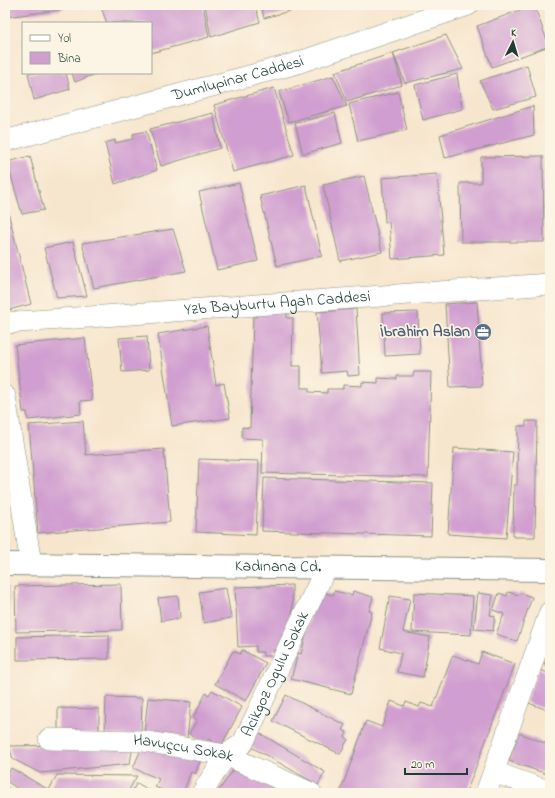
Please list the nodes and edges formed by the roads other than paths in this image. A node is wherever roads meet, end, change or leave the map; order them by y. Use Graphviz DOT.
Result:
graph roads {
  1 [pos="468,5"];
  2 [pos="5,141"];
  3 [pos="550,284"];
  4 [pos="5,323"];
  5 [pos="5,396"];
  6 [pos="5,564"];
  7 [pos="31,564"];
  8 [pos="326,568"];
  9 [pos="550,570"];
  10 [pos="550,612"];
  11 [pos="49,739"];
  12 [pos="226,755"];
  13 [pos="494,772"];
  14 [pos="550,792"];
  15 [pos="202,793"];
  16 [pos="311,793"];
  17 [pos="486,793"];
  1 -- 2 [label="street, Dumlupinar Caddesi"];
  3 -- 4 [label="street, Yzb Bayburtu Agah Caddesi"];
  5 -- 7 [label="street"];
  6 -- 7 [label="street, Kadınana Cd."];
  7 -- 8 [label="street, Kadınana Cd."];
  8 -- 9 [label="street, Kadınana Cd."];
  8 -- 12 [label="street, Acikgoz Ogulu Sokak"];
  10 -- 13 [label="street"];
  11 -- 12 [label="street, Havuçcu Sokak"];
  12 -- 15 [label="street, Acikgoz Ogulu Sokak"];
  12 -- 16 [label="street, Havuçcu Sokak"];
  13 -- 14 [label="street"];
  13 -- 17 [label="street"];
}
